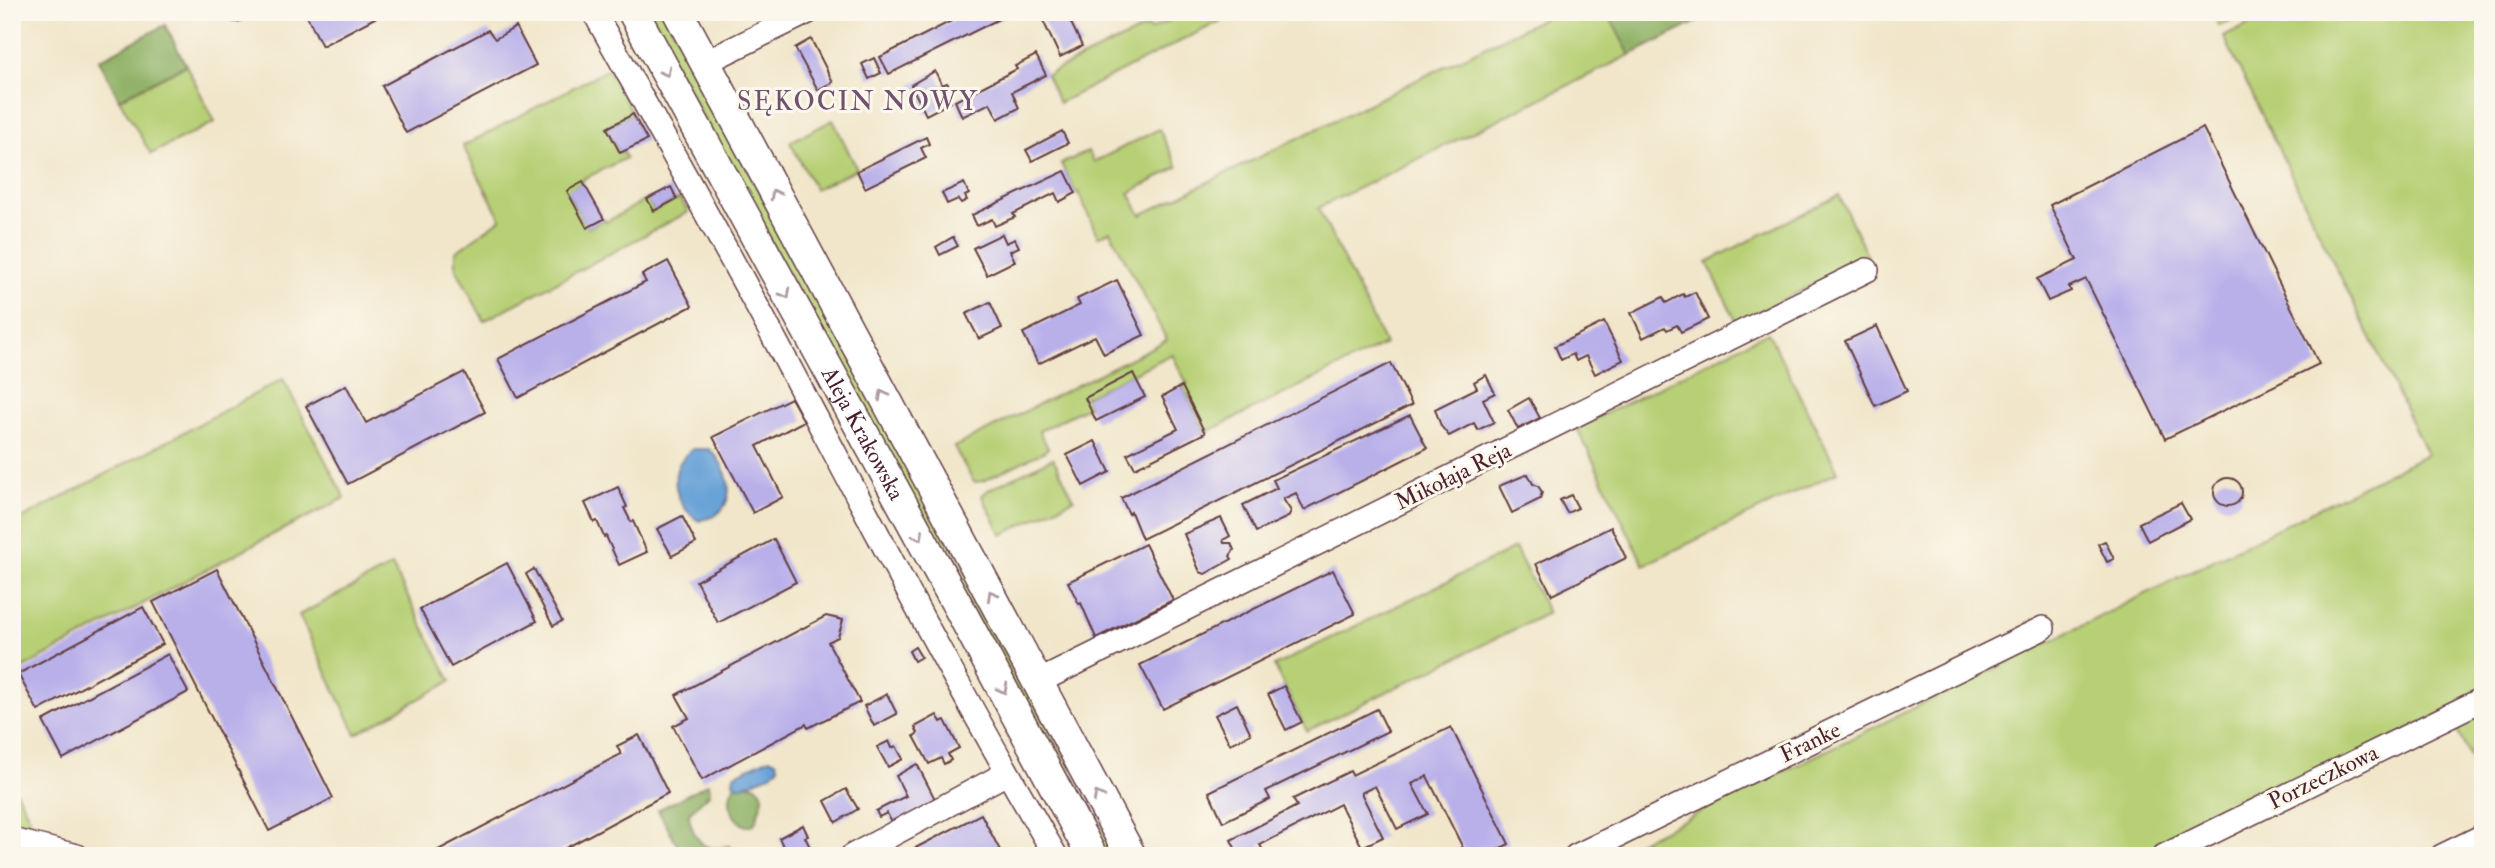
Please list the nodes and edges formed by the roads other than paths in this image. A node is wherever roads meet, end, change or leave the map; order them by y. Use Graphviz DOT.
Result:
graph roads {
  1 [pos="594,12"];
  2 [pos="633,12"];
  3 [pos="678,12"];
  4 [pos="808,12"];
  5 [pos="704,63"];
  6 [pos="1867,270"];
  7 [pos="2043,628"];
  8 [pos="1038,682"];
  9 [pos="2483,699"];
  10 [pos="1007,773"];
  11 [pos="2483,836"];
  12 [pos="12,839"];
  13 [pos="77,856"];
  14 [pos="852,856"];
  15 [pos="1056,856"];
  16 [pos="1092,856"];
  17 [pos="1131,856"];
  18 [pos="1576,856"];
  19 [pos="2164,856"];
  20 [pos="2442,856"];
  1 -- 10 [label="street"];
  2 -- 16 [label="main road, Aleja Krakowska, one-way"];
  3 -- 5 [label="main road, Aleja Krakowska"];
  4 -- 5 [label="street"];
  8 -- 5 [label="main road, Aleja Krakowska, one-way"];
  6 -- 8 [label="street, Mikołaja Reja"];
  7 -- 18 [label="street, Franke"];
  17 -- 8 [label="main road, Aleja Krakowska, one-way"];
  9 -- 19 [label="street, Porzeczkowa"];
  10 -- 14 [label="street"];
  10 -- 15 [label="street"];
  11 -- 20 [label="street"];
  12 -- 13 [label="street"];
}
